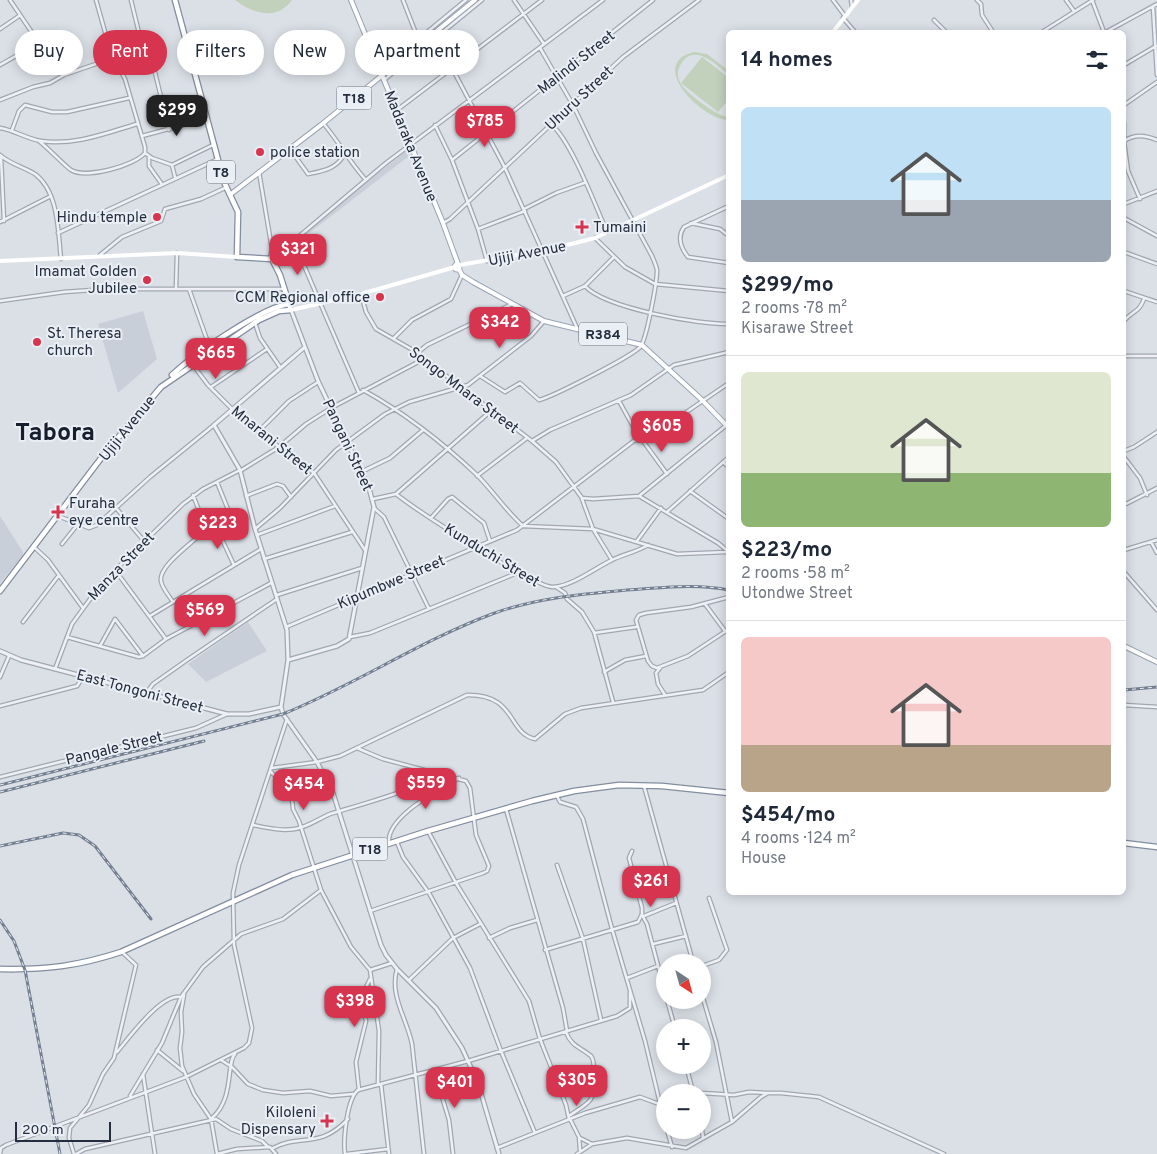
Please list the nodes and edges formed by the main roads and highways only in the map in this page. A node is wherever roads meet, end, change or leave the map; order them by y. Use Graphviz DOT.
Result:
graph roads {
  1 [pos="175,0"];
  2 [pos="351,0"];
  3 [pos="475,0"];
  4 [pos="858,0"];
  5 [pos="834,30"];
  6 [pos="383,78"];
  7 [pos="726,176"];
  8 [pos="231,194"];
  9 [pos="237,258"];
  10 [pos="0,261"];
  11 [pos="458,266"];
  12 [pos="287,297"];
  13 [pos="281,305"];
  14 [pos="290,307"];
  15 [pos="210,349"];
  16 [pos="726,423"];
  17 [pos="0,591"];
  18 [pos="1126,647"];
  19 [pos="1157,662"];
  20 [pos="726,793"];
  21 [pos="1126,843"];
  22 [pos="1157,847"];
  23 [pos="0,969"];
  1 -- 8 [label="highway, T8"];
  2 -- 6 [label="main road, Madaraka Avenue / R384"];
  3 -- 6 [label="main road, T18"];
  4 -- 5 [label="main road"];
  6 -- 8 [label="main road, T18"];
  6 -- 11 [label="main road, Madaraka Avenue / R384"];
  7 -- 11 [label="main road, Ujiji Avenue"];
  8 -- 9 [label="highway, T8"];
  9 -- 10 [label="main road"];
  9 -- 12 [label="highway"];
  11 -- 14 [label="main road, Ujiji Avenue"];
  11 -- 16 [label="main road, Madaraka Avenue / R384"];
  12 -- 13 [label="highway"];
  12 -- 14 [label="highway"];
  13 -- 14 [label="highway"];
  13 -- 15 [label="highway"];
  14 -- 15 [label="highway, Ujiji Avenue"];
  15 -- 17 [label="highway, Ujiji Avenue"];
  18 -- 19 [label="main road"];
  20 -- 23 [label="highway, T18"];
  21 -- 22 [label="highway"];
}
